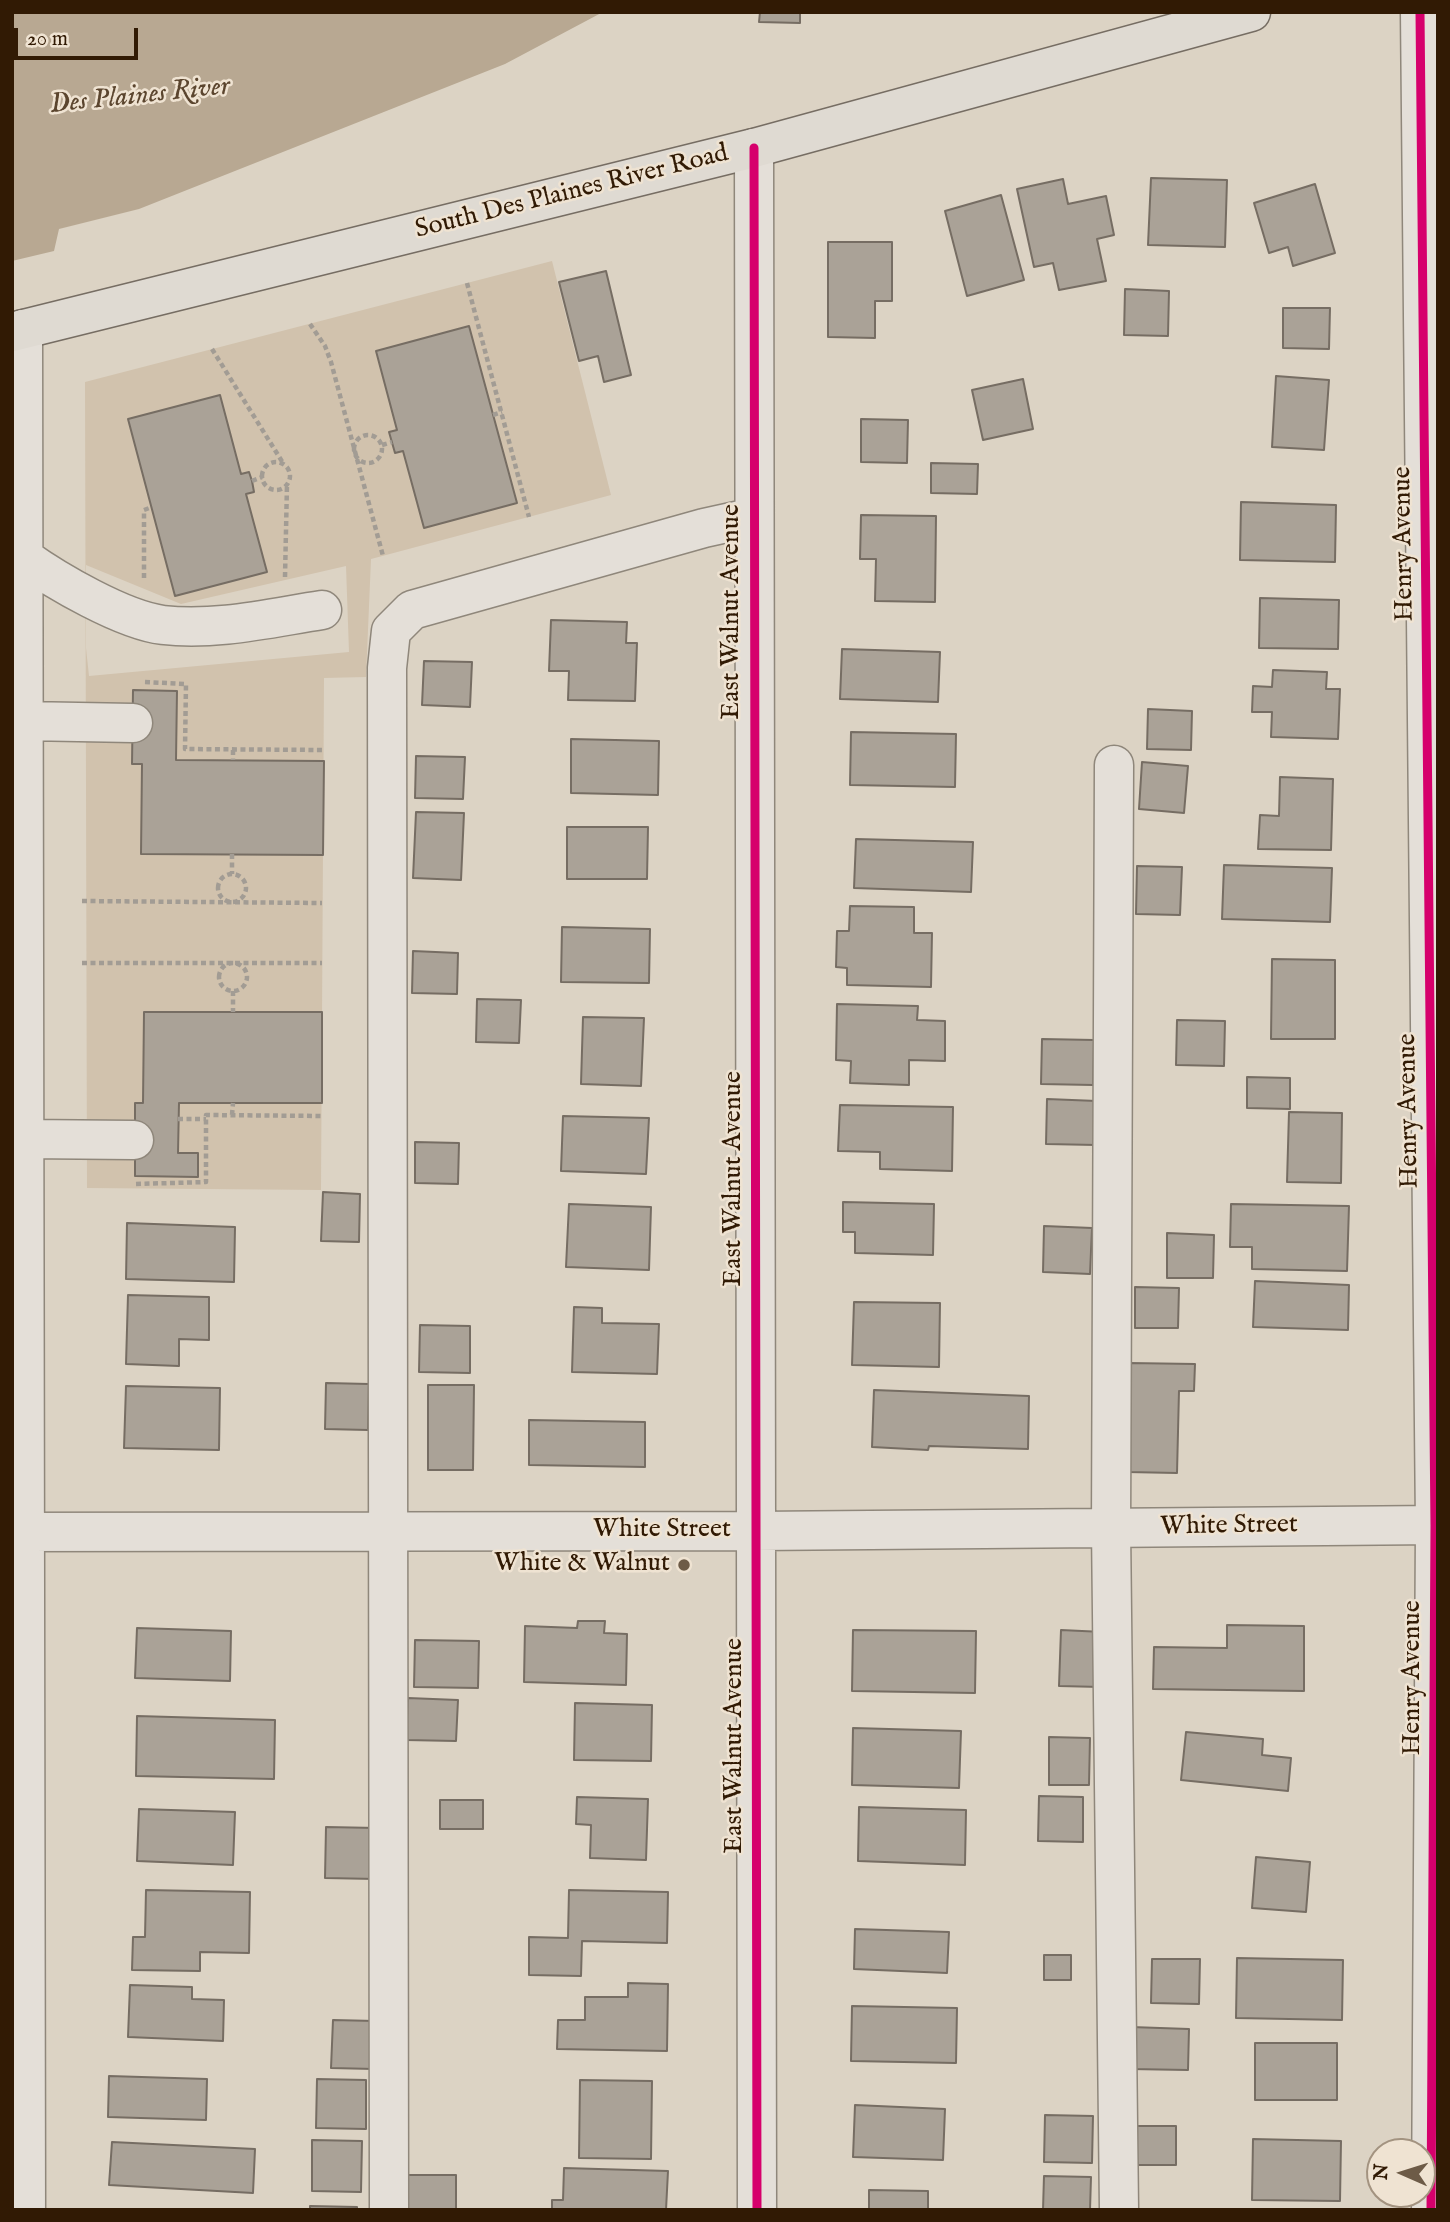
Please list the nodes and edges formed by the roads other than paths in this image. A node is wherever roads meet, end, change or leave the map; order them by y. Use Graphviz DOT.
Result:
graph roads {
  1 [pos="1251,12"];
  2 [pos="1420,12"];
  3 [pos="754,148"];
  4 [pos="1431,296"];
  5 [pos="18,330"];
  6 [pos="754,517"];
  7 [pos="24,558"];
  8 [pos="323,610"];
  9 [pos="18,645"];
  10 [pos="18,723"];
  11 [pos="118,723"];
  12 [pos="1114,765"];
  13 [pos="25,1139"];
  14 [pos="120,1140"];
  15 [pos="1437,1525"];
  16 [pos="1111,1528"];
  17 [pos="389,1531"];
  18 [pos="757,1531"];
  19 [pos="19,1532"];
  20 [pos="26,2210"];
  21 [pos="389,2210"];
  22 [pos="757,2210"];
  23 [pos="1119,2210"];
  24 [pos="1431,2210"];
  1 -- 3 [label="main road, South Des Plaines River Road"];
  2 -- 4 [label="street, Henry Avenue"];
  3 -- 5 [label="main road, South Des Plaines River Road"];
  3 -- 6 [label="street, East Walnut Avenue"];
  4 -- 15 [label="street, Henry Avenue"];
  5 -- 7 [label="street"];
  6 -- 17 [label="street"];
  6 -- 18 [label="street, East Walnut Avenue"];
  7 -- 8 [label="street"];
  7 -- 9 [label="street"];
  9 -- 10 [label="street"];
  10 -- 11 [label="street"];
  10 -- 13 [label="street"];
  12 -- 16 [label="street"];
  13 -- 14 [label="street"];
  13 -- 19 [label="street"];
  15 -- 16 [label="street, White Street"];
  15 -- 24 [label="street, Henry Avenue"];
  16 -- 18 [label="street, White Street"];
  16 -- 23 [label="street"];
  17 -- 18 [label="street, White Street"];
  17 -- 19 [label="street, White Street"];
  17 -- 21 [label="street"];
  18 -- 22 [label="street, East Walnut Avenue"];
  19 -- 20 [label="street"];
}
